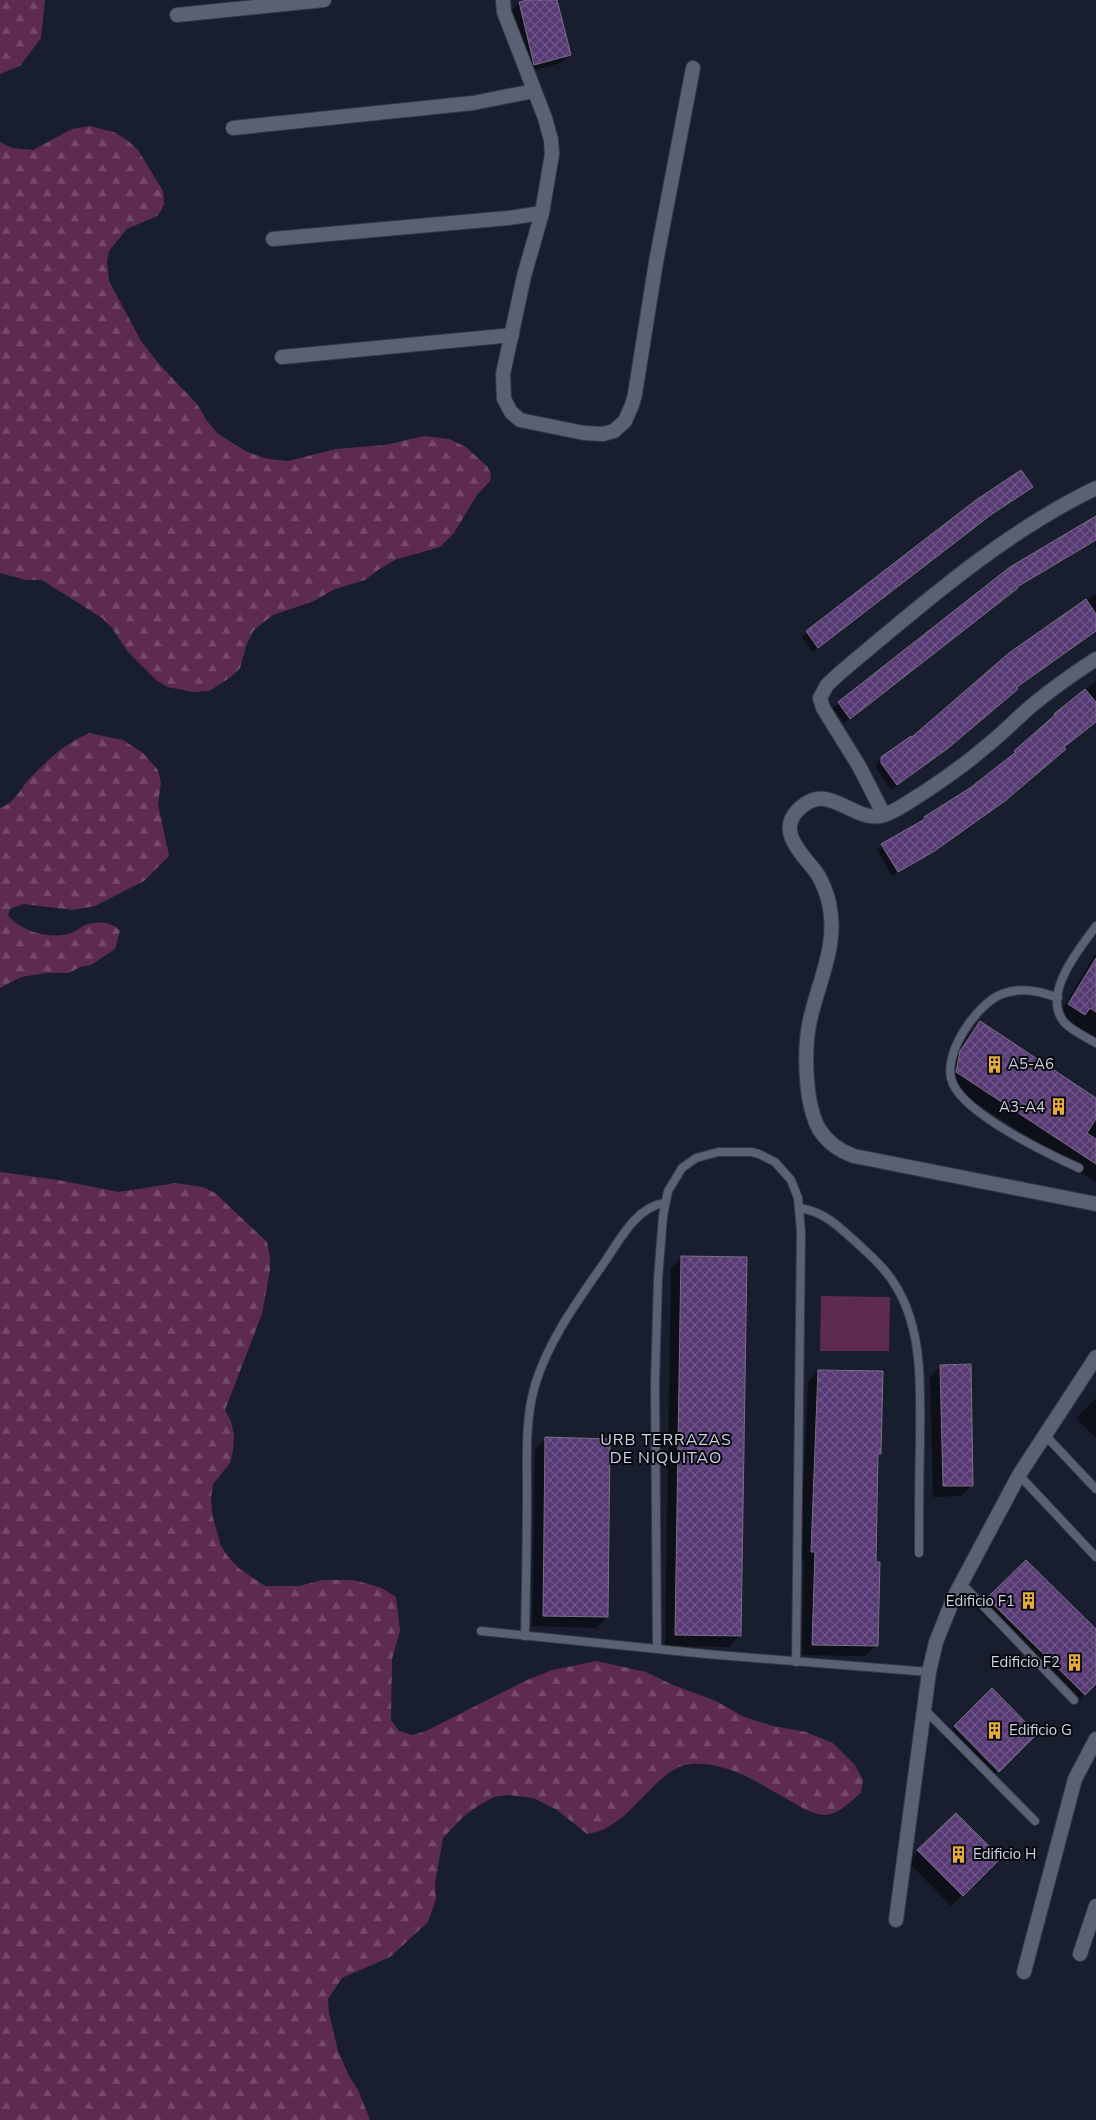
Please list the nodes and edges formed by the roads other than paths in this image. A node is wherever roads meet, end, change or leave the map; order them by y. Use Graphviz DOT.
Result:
graph roads {
  1 [pos="324,0"];
  2 [pos="503,0"];
  3 [pos="177,15"];
  4 [pos="693,68"];
  5 [pos="534,91"];
  6 [pos="233,128"];
  7 [pos="542,213"];
  8 [pos="273,239"];
  9 [pos="512,335"];
  10 [pos="282,357"];
  11 [pos="1096,488"];
  12 [pos="1096,658"];
  13 [pos="884,815"];
  14 [pos="1096,926"];
  15 [pos="1058,998"];
  16 [pos="1096,1044"];
  17 [pos="1079,1168"];
  18 [pos="664,1203"];
  19 [pos="1096,1204"];
  20 [pos="800,1208"];
  21 [pos="1096,1357"];
  22 [pos="1045,1435"];
  23 [pos="1019,1476"];
  24 [pos="1096,1489"];
  25 [pos="919,1553"];
  26 [pos="1096,1558"];
  27 [pos="962,1584"];
  28 [pos="480,1631"];
  29 [pos="525,1636"];
  30 [pos="657,1649"];
  31 [pos="796,1662"];
  32 [pos="929,1672"];
  33 [pos="1074,1700"];
  34 [pos="925,1710"];
  35 [pos="1096,1739"];
  36 [pos="1035,1822"];
  37 [pos="1096,1906"];
  38 [pos="896,1920"];
  39 [pos="1080,1954"];
  40 [pos="1024,1972"];
  1 -- 3 [label="street"];
  2 -- 5 [label="street"];
  4 -- 9 [label="street"];
  5 -- 6 [label="street"];
  5 -- 7 [label="street"];
  7 -- 8 [label="street"];
  7 -- 9 [label="street"];
  9 -- 10 [label="street"];
  11 -- 13 [label="street"];
  12 -- 13 [label="street"];
  13 -- 19 [label="street"];
  14 -- 15 [label="lane"];
  15 -- 16 [label="lane"];
  15 -- 17 [label="lane"];
  18 -- 20 [label="lane"];
  18 -- 29 [label="lane"];
  18 -- 30 [label="lane"];
  20 -- 25 [label="lane"];
  20 -- 31 [label="lane"];
  21 -- 22 [label="street"];
  22 -- 23 [label="street"];
  22 -- 24 [label="lane"];
  23 -- 26 [label="lane"];
  23 -- 27 [label="street"];
  27 -- 32 [label="street"];
  27 -- 33 [label="lane"];
  28 -- 29 [label="lane"];
  29 -- 30 [label="lane"];
  30 -- 31 [label="lane"];
  31 -- 32 [label="lane"];
  32 -- 34 [label="street"];
  34 -- 36 [label="lane"];
  34 -- 38 [label="street"];
  35 -- 40 [label="street"];
  37 -- 39 [label="street"];
}
